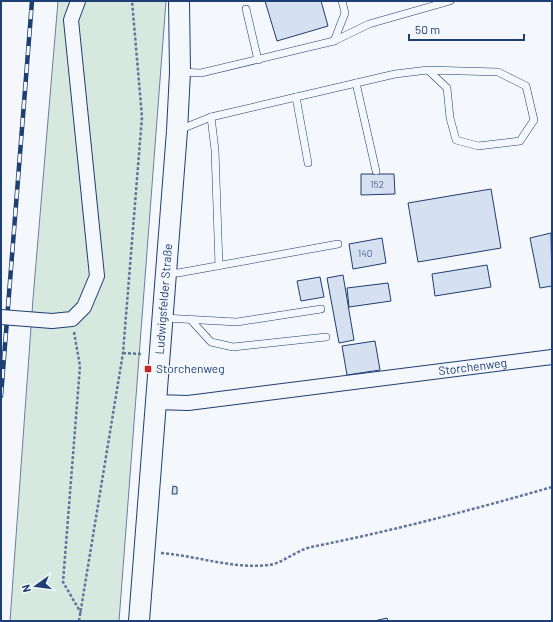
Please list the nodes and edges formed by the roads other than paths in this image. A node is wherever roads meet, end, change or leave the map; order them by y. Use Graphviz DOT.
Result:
graph roads {
  1 [pos="78,1"];
  2 [pos="179,1"];
  3 [pos="342,1"];
  4 [pos="450,1"];
  5 [pos="246,9"];
  6 [pos="334,42"];
  7 [pos="258,60"];
  8 [pos="428,70"];
  9 [pos="180,72"];
  10 [pos="356,83"];
  11 [pos="296,97"];
  12 [pos="211,117"];
  13 [pos="177,131"];
  14 [pos="308,163"];
  15 [pos="376,171"];
  16 [pos="338,244"];
  17 [pos="219,266"];
  18 [pos="165,272"];
  19 [pos="321,309"];
  20 [pos="1,317"];
  21 [pos="161,318"];
  22 [pos="190,319"];
  23 [pos="326,337"];
  24 [pos="552,357"];
  25 [pos="155,402"];
  26 [pos="139,621"];
  1 -- 20 [label="street, bridge"];
  2 -- 9 [label="street, Ludwigsfelder Straße"];
  3 -- 6 [label="lane"];
  4 -- 6 [label="lane"];
  5 -- 7 [label="lane"];
  6 -- 7 [label="lane"];
  7 -- 9 [label="lane"];
  8 -- 8 [label="lane"];
  8 -- 10 [label="lane"];
  9 -- 13 [label="street, Ludwigsfelder Straße"];
  10 -- 11 [label="lane"];
  10 -- 15 [label="lane"];
  11 -- 12 [label="lane"];
  11 -- 14 [label="lane"];
  12 -- 13 [label="lane"];
  12 -- 17 [label="lane"];
  13 -- 18 [label="street, Ludwigsfelder Straße"];
  16 -- 17 [label="lane"];
  17 -- 18 [label="lane"];
  18 -- 21 [label="street, Ludwigsfelder Straße"];
  19 -- 22 [label="lane"];
  21 -- 22 [label="lane"];
  21 -- 25 [label="street, Ludwigsfelder Straße"];
  22 -- 23 [label="lane"];
  24 -- 25 [label="street, Storchenweg"];
  25 -- 26 [label="street, Ludwigsfelder Straße"];
}
